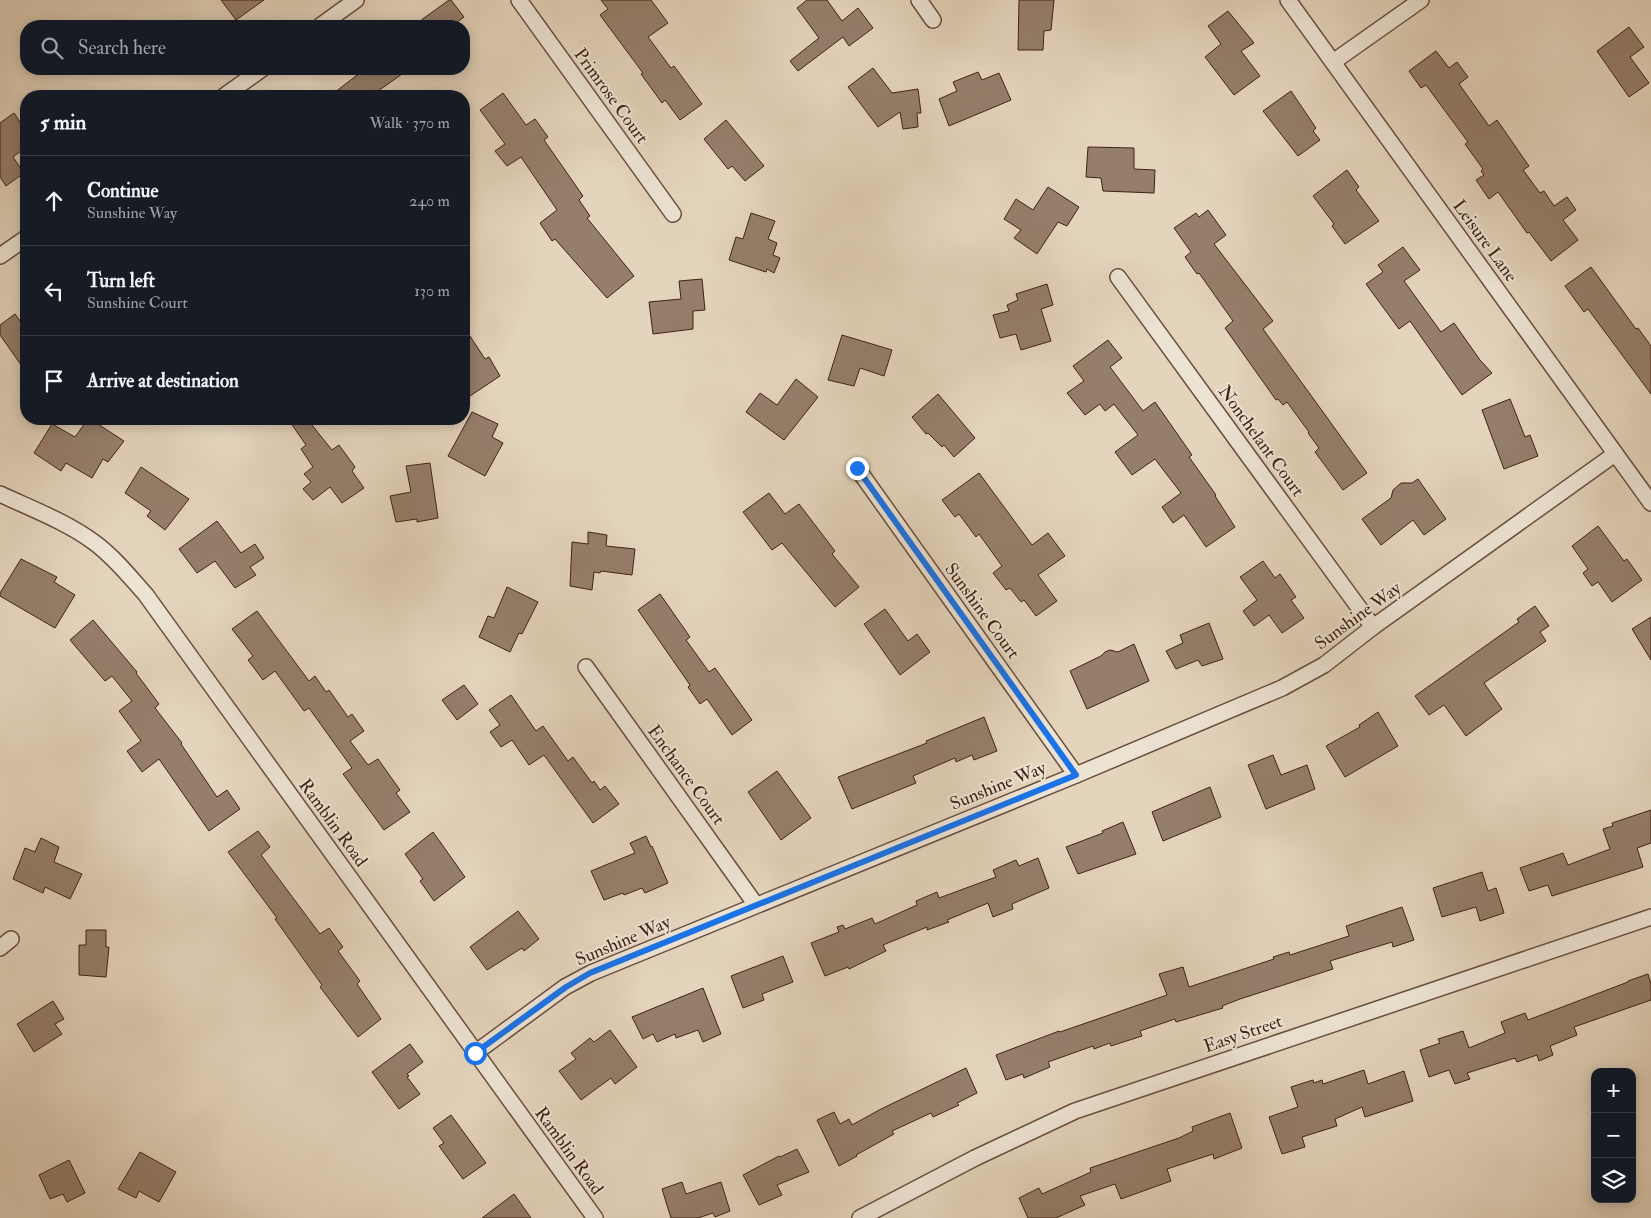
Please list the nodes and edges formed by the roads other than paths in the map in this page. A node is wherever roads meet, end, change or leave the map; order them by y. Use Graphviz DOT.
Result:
graph roads {
  1 [pos="356,0"];
  2 [pos="519,0"];
  3 [pos="919,0"];
  4 [pos="1288,0"];
  5 [pos="1421,0"];
  6 [pos="328,20"];
  7 [pos="933,20"];
  8 [pos="1333,62"];
  9 [pos="254,75"];
  10 [pos="232,90"];
  11 [pos="673,214"];
  12 [pos="20,242"];
  13 [pos="0,256"];
  14 [pos="1118,277"];
  15 [pos="1615,454"];
  16 [pos="857,468"];
  17 [pos="0,494"];
  18 [pos="1651,503"];
  19 [pos="1373,627"];
  20 [pos="586,666"];
  21 [pos="1076,775"];
  22 [pos="756,905"];
  23 [pos="1651,917"];
  24 [pos="475,1053"];
  25 [pos="594,1218"];
  26 [pos="860,1218"];
  1 -- 6 [label="street"];
  2 -- 11 [label="street, Primrose Court"];
  3 -- 7 [label="street"];
  4 -- 8 [label="street, Leisure Lane"];
  5 -- 8 [label="street"];
  8 -- 15 [label="street, Leisure Lane"];
  9 -- 10 [label="street"];
  12 -- 13 [label="street"];
  14 -- 19 [label="street, Nonchelant Court"];
  15 -- 18 [label="street, Leisure Lane"];
  15 -- 19 [label="street, Sunshine Way"];
  16 -- 21 [label="street, Sunshine Court"];
  17 -- 24 [label="street, Ramblin Road"];
  19 -- 21 [label="street, Sunshine Way"];
  20 -- 22 [label="street, Enchance Court"];
  21 -- 22 [label="street, Sunshine Way"];
  22 -- 24 [label="street, Sunshine Way"];
  23 -- 26 [label="street, Easy Street"];
  24 -- 25 [label="street, Ramblin Road"];
}
